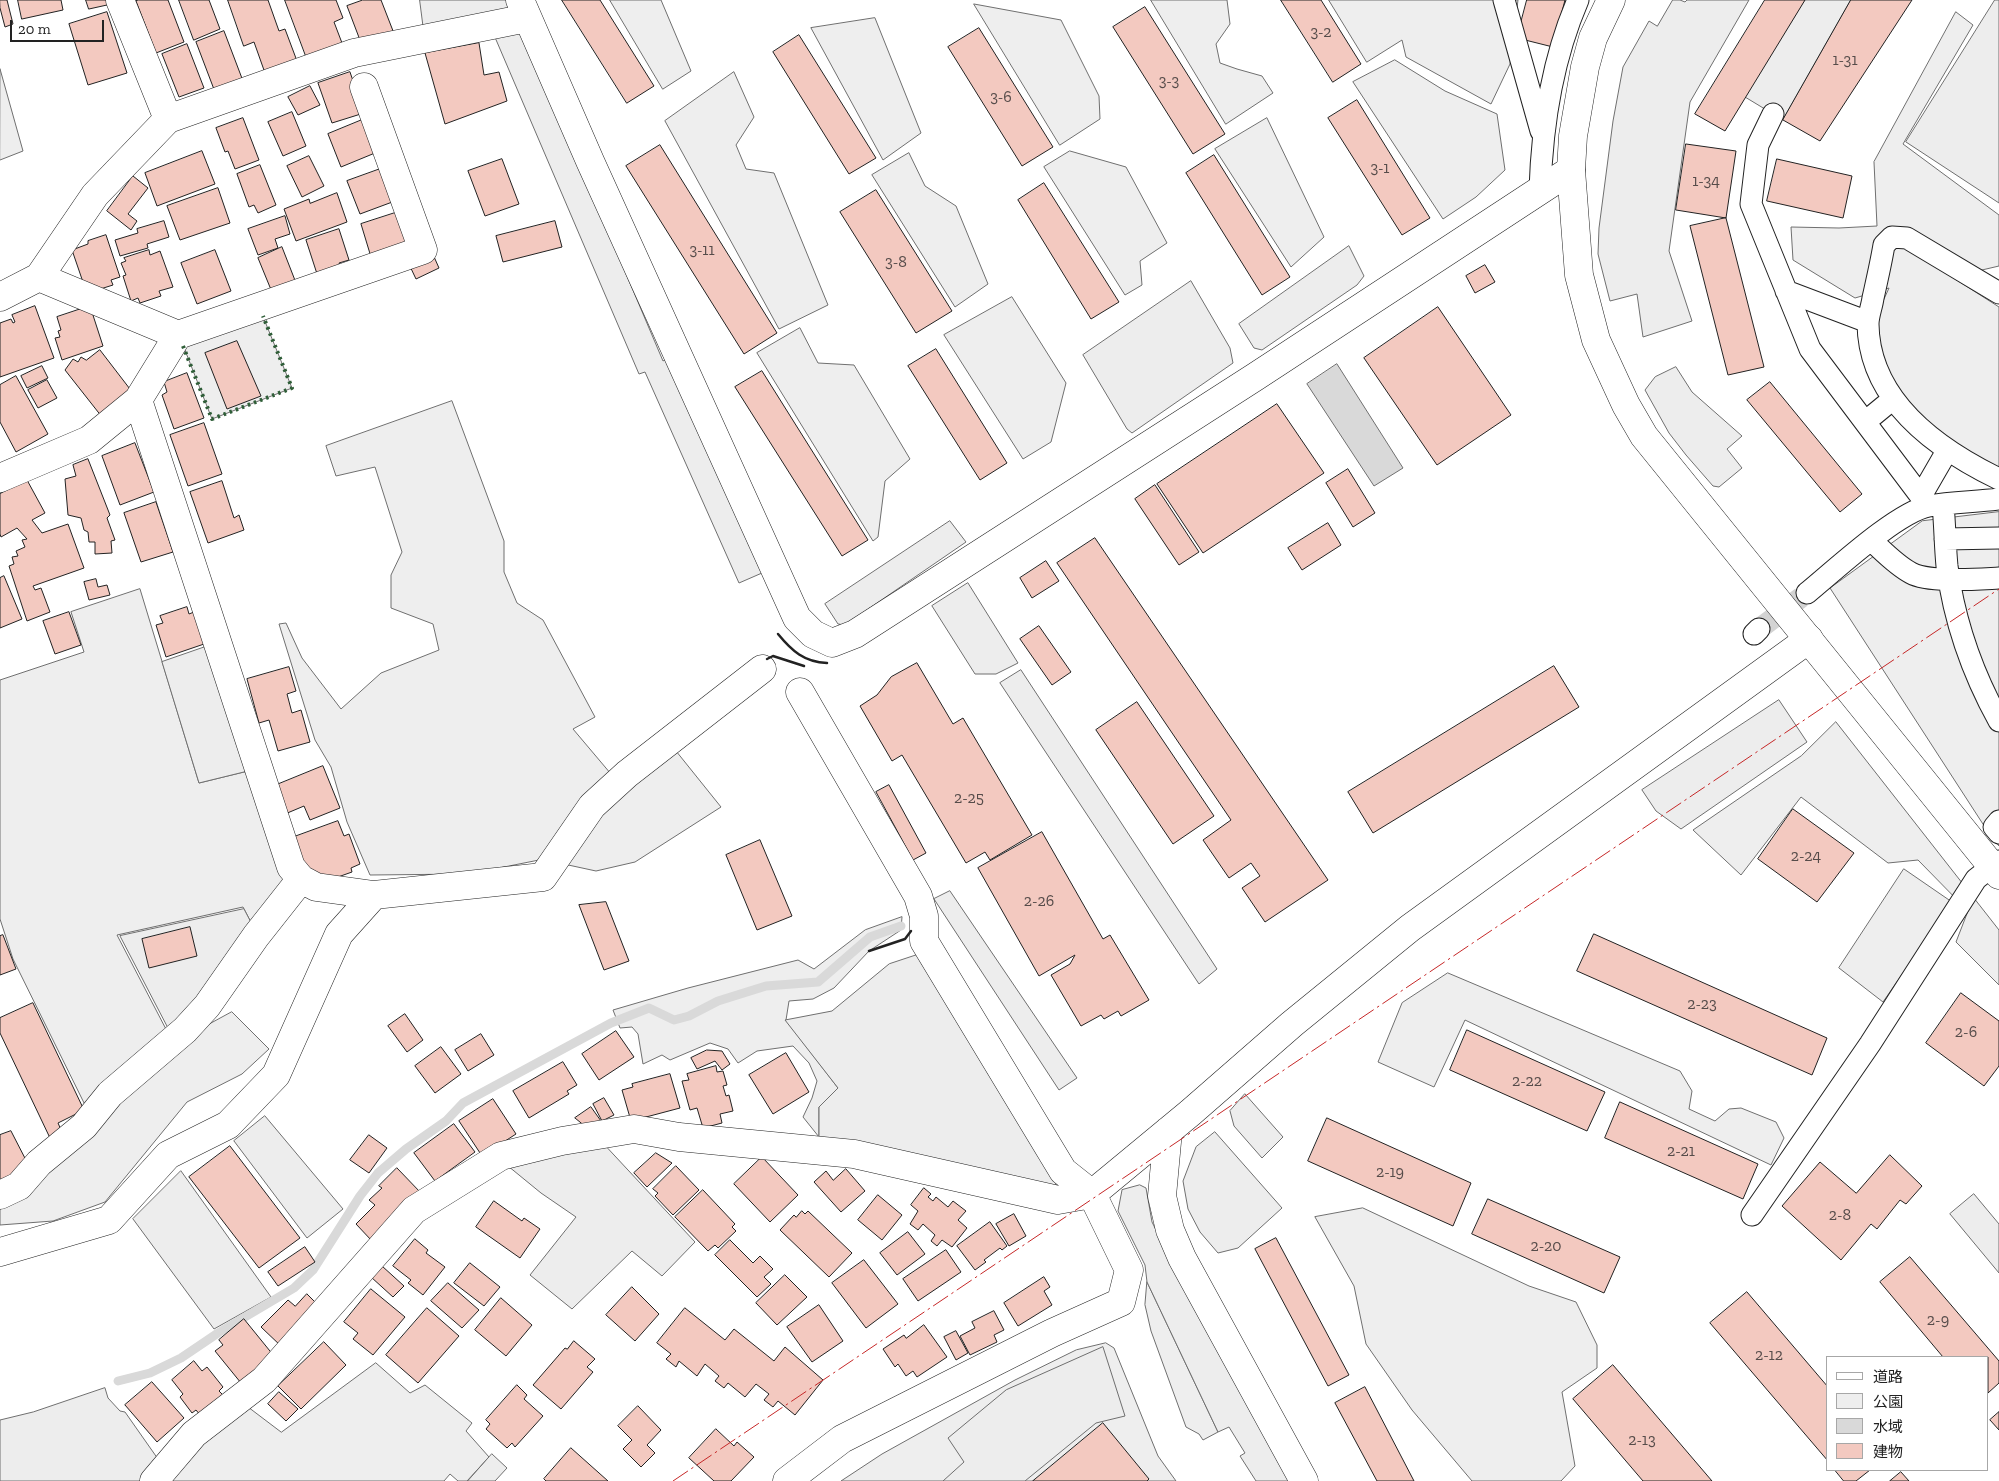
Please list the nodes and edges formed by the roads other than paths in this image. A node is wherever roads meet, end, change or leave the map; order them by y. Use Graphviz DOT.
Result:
graph roads {
  1 [pos="120,0"];
  2 [pos="1504,0"];
  3 [pos="1578,0"];
  4 [pos="1611,0"];
  5 [pos="523,9"];
  6 [pos="364,87"];
  7 [pos="1773,114"];
  8 [pos="168,118"];
  9 [pos="1543,139"];
  10 [pos="1572,170"];
  11 [pos="1540,190"];
  12 [pos="39,277"];
  13 [pos="1786,291"];
  14 [pos="1999,293"];
  15 [pos="0,298"];
  16 [pos="1868,322"];
  17 [pos="178,334"];
  18 [pos="1893,399"];
  19 [pos="138,400"];
  20 [pos="1865,422"];
  21 [pos="1948,451"];
  22 [pos="0,478"];
  23 [pos="1999,479"];
  24 [pos="1999,499"];
  25 [pos="1931,502"];
  26 [pos="1999,538"];
  27 [pos="1945,539"];
  28 [pos="1872,541"];
  29 [pos="1999,578"];
  30 [pos="1950,580"];
  31 [pos="1806,593"];
  32 [pos="1809,639"];
  33 [pos="762,669"];
  34 [pos="800,692"];
  35 [pos="1999,722"];
  36 [pos="1999,821"];
  37 [pos="1999,833"];
  38 [pos="1997,867"];
  39 [pos="301,879"];
  40 [pos="374,896"];
  41 [pos="1168,1131"];
  42 [pos="1092,1194"];
  43 [pos="0,1196"];
  44 [pos="1752,1215"];
  45 [pos="0,1252"];
  46 [pos="154,1481"];
  47 [pos="787,1481"];
  48 [pos="1304,1481"];
  1 -- 8 [label="street"];
  2 -- 9 [label="street"];
  3 -- 9 [label="street"];
  4 -- 10 [label="street"];
  5 -- 8 [label="street"];
  5 -- 11 [label="street"];
  6 -- 17 [label="street"];
  7 -- 13 [label="street"];
  8 -- 12 [label="street"];
  9 -- 11 [label="street"];
  10 -- 11 [label="street"];
  10 -- 32 [label="street"];
  12 -- 15 [label="street"];
  12 -- 17 [label="street"];
  13 -- 16 [label="street"];
  13 -- 20 [label="street"];
  14 -- 16 [label="street"];
  16 -- 18 [label="street"];
  17 -- 19 [label="street"];
  18 -- 20 [label="street"];
  18 -- 21 [label="street"];
  19 -- 22 [label="street"];
  19 -- 39 [label="street"];
  20 -- 25 [label="street"];
  21 -- 23 [label="street"];
  21 -- 25 [label="street"];
  24 -- 25 [label="street"];
  25 -- 27 [label="street"];
  25 -- 28 [label="street"];
  26 -- 27 [label="street"];
  27 -- 30 [label="street"];
  28 -- 30 [label="street"];
  28 -- 31 [label="street"];
  29 -- 30 [label="street"];
  30 -- 35 [label="street"];
  32 -- 38 [label="street"];
  32 -- 41 [label="street"];
  33 -- 40 [label="street"];
  34 -- 42 [label="street"];
  36 -- 37 [label="street"];
  38 -- 44 [label="street"];
  39 -- 40 [label="street"];
  39 -- 43 [label="street"];
  40 -- 45 [label="street"];
  41 -- 42 [label="street"];
  41 -- 48 [label="street"];
  42 -- 46 [label="street"];
  42 -- 47 [label="street"];
}
